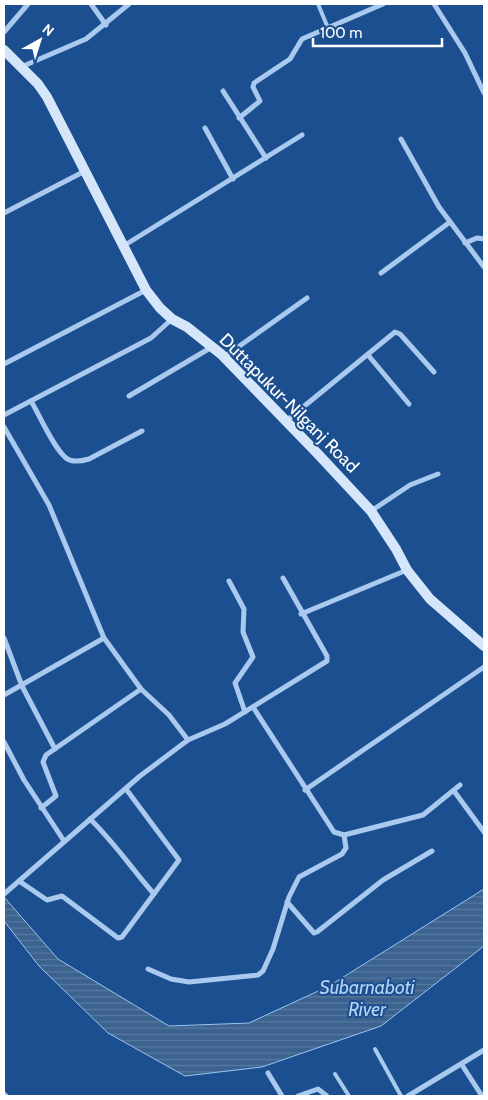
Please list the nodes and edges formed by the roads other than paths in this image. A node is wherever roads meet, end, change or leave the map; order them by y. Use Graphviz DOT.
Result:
graph roads {
  1 [pos="28,4"];
  2 [pos="91,4"];
  3 [pos="129,4"];
  4 [pos="318,4"];
  5 [pos="383,4"];
  6 [pos="434,4"];
  7 [pos="372,6"];
  8 [pos="106,24"];
  9 [pos="328,28"];
  10 [pos="4,32"];
  11 [pos="4,50"];
  12 [pos="21,67"];
  13 [pos="223,91"];
  14 [pos="484,93"];
  15 [pos="240,118"];
  16 [pos="205,128"];
  17 [pos="302,135"];
  18 [pos="401,139"];
  19 [pos="266,158"];
  20 [pos="86,171"];
  21 [pos="232,179"];
  22 [pos="4,213"];
  23 [pos="450,222"];
  24 [pos="484,239"];
  25 [pos="465,243"];
  26 [pos="125,245"];
  27 [pos="484,267"];
  28 [pos="381,273"];
  29 [pos="146,290"];
  30 [pos="307,298"];
  31 [pos="172,319"];
  32 [pos="213,347"];
  33 [pos="368,355"];
  34 [pos="224,357"];
  35 [pos="4,364"];
  36 [pos="434,372"];
  37 [pos="129,396"];
  38 [pos="31,401"];
  39 [pos="409,404"];
  40 [pos="4,415"];
  41 [pos="286,421"];
  42 [pos="4,427"];
  43 [pos="142,431"];
  44 [pos="438,474"];
  45 [pos="370,511"];
  46 [pos="407,570"];
  47 [pos="283,578"];
  48 [pos="230,581"];
  49 [pos="301,614"];
  50 [pos="4,638"];
  51 [pos="104,638"];
  52 [pos="484,646"];
  53 [pos="484,667"];
  54 [pos="22,686"];
  55 [pos="141,689"];
  56 [pos="4,695"];
  57 [pos="253,707"];
  58 [pos="245,712"];
  59 [pos="188,740"];
  60 [pos="4,742"];
  61 [pos="55,749"];
  62 [pos="460,785"];
  63 [pos="126,789"];
  64 [pos="305,790"];
  65 [pos="454,790"];
  66 [pos="41,808"];
  67 [pos="90,819"];
  68 [pos="484,832"];
  69 [pos="344,836"];
  70 [pos="64,841"];
  71 [pos="432,851"];
  72 [pos="19,881"];
  73 [pos="4,894"];
  74 [pos="154,894"];
  75 [pos="287,902"];
  76 [pos="148,969"];
  77 [pos="375,1049"];
  78 [pos="484,1050"];
  79 [pos="462,1065"];
  80 [pos="268,1073"];
  81 [pos="335,1074"];
  82 [pos="282,1096"];
  83 [pos="298,1096"];
  84 [pos="327,1096"];
  85 [pos="349,1096"];
  86 [pos="401,1096"];
  87 [pos="408,1096"];
  88 [pos="482,1096"];
  1 -- 10 [label="street"];
  2 -- 8 [label="street"];
  3 -- 8 [label="street"];
  4 -- 9 [label="lane"];
  5 -- 7 [label="street"];
  6 -- 14 [label="street"];
  7 -- 9 [label="street"];
  8 -- 12 [label="street"];
  9 -- 15 [label="street"];
  11 -- 12 [label="main road, Duttapukur-Nilganj Road"];
  12 -- 20 [label="main road, Duttapukur-Nilganj Road"];
  13 -- 15 [label="street"];
  15 -- 19 [label="street"];
  16 -- 21 [label="street"];
  17 -- 19 [label="street"];
  18 -- 23 [label="street"];
  19 -- 21 [label="street"];
  20 -- 22 [label="street"];
  20 -- 26 [label="main road, Duttapukur-Nilganj Road"];
  21 -- 26 [label="street"];
  23 -- 25 [label="street"];
  23 -- 28 [label="street"];
  24 -- 25 [label="street"];
  25 -- 27 [label="street"];
  26 -- 29 [label="main road, Duttapukur-Nilganj Road"];
  29 -- 31 [label="main road, Duttapukur-Nilganj Road"];
  29 -- 35 [label="street"];
  30 -- 34 [label="street"];
  31 -- 32 [label="main road, Duttapukur-Nilganj Road"];
  31 -- 38 [label="street"];
  32 -- 34 [label="main road, Duttapukur-Nilganj Road"];
  32 -- 37 [label="street"];
  33 -- 36 [label="street"];
  33 -- 39 [label="street"];
  33 -- 41 [label="street"];
  34 -- 41 [label="main road, Duttapukur-Nilganj Road"];
  38 -- 40 [label="street"];
  38 -- 43 [label="street"];
  41 -- 45 [label="main road, Duttapukur-Nilganj Road"];
  42 -- 51 [label="street"];
  44 -- 45 [label="street"];
  45 -- 46 [label="main road, Duttapukur-Nilganj Road"];
  46 -- 49 [label="street"];
  46 -- 52 [label="main road, Duttapukur-Nilganj Road"];
  47 -- 49 [label="street"];
  48 -- 58 [label="street"];
  49 -- 57 [label="street"];
  50 -- 54 [label="street"];
  51 -- 54 [label="street"];
  51 -- 55 [label="street"];
  53 -- 64 [label="street"];
  54 -- 56 [label="street"];
  54 -- 61 [label="street"];
  55 -- 59 [label="street"];
  55 -- 61 [label="street"];
  57 -- 58 [label="street"];
  57 -- 64 [label="street"];
  58 -- 59 [label="street"];
  59 -- 63 [label="street"];
  60 -- 66 [label="street"];
  61 -- 66 [label="street"];
  62 -- 65 [label="street"];
  63 -- 67 [label="street"];
  63 -- 74 [label="street"];
  64 -- 69 [label="street"];
  65 -- 68 [label="street"];
  65 -- 69 [label="street"];
  66 -- 70 [label="street"];
  67 -- 70 [label="street"];
  67 -- 74 [label="street"];
  69 -- 75 [label="street"];
  70 -- 72 [label="street"];
  71 -- 75 [label="street"];
  72 -- 73 [label="street"];
  72 -- 74 [label="street"];
  75 -- 76 [label="street"];
  77 -- 86 [label="lane"];
  78 -- 79 [label="street"];
  79 -- 87 [label="street"];
  79 -- 88 [label="street"];
  80 -- 82 [label="street"];
  81 -- 85 [label="lane"];
  83 -- 84 [label="street"];
}
